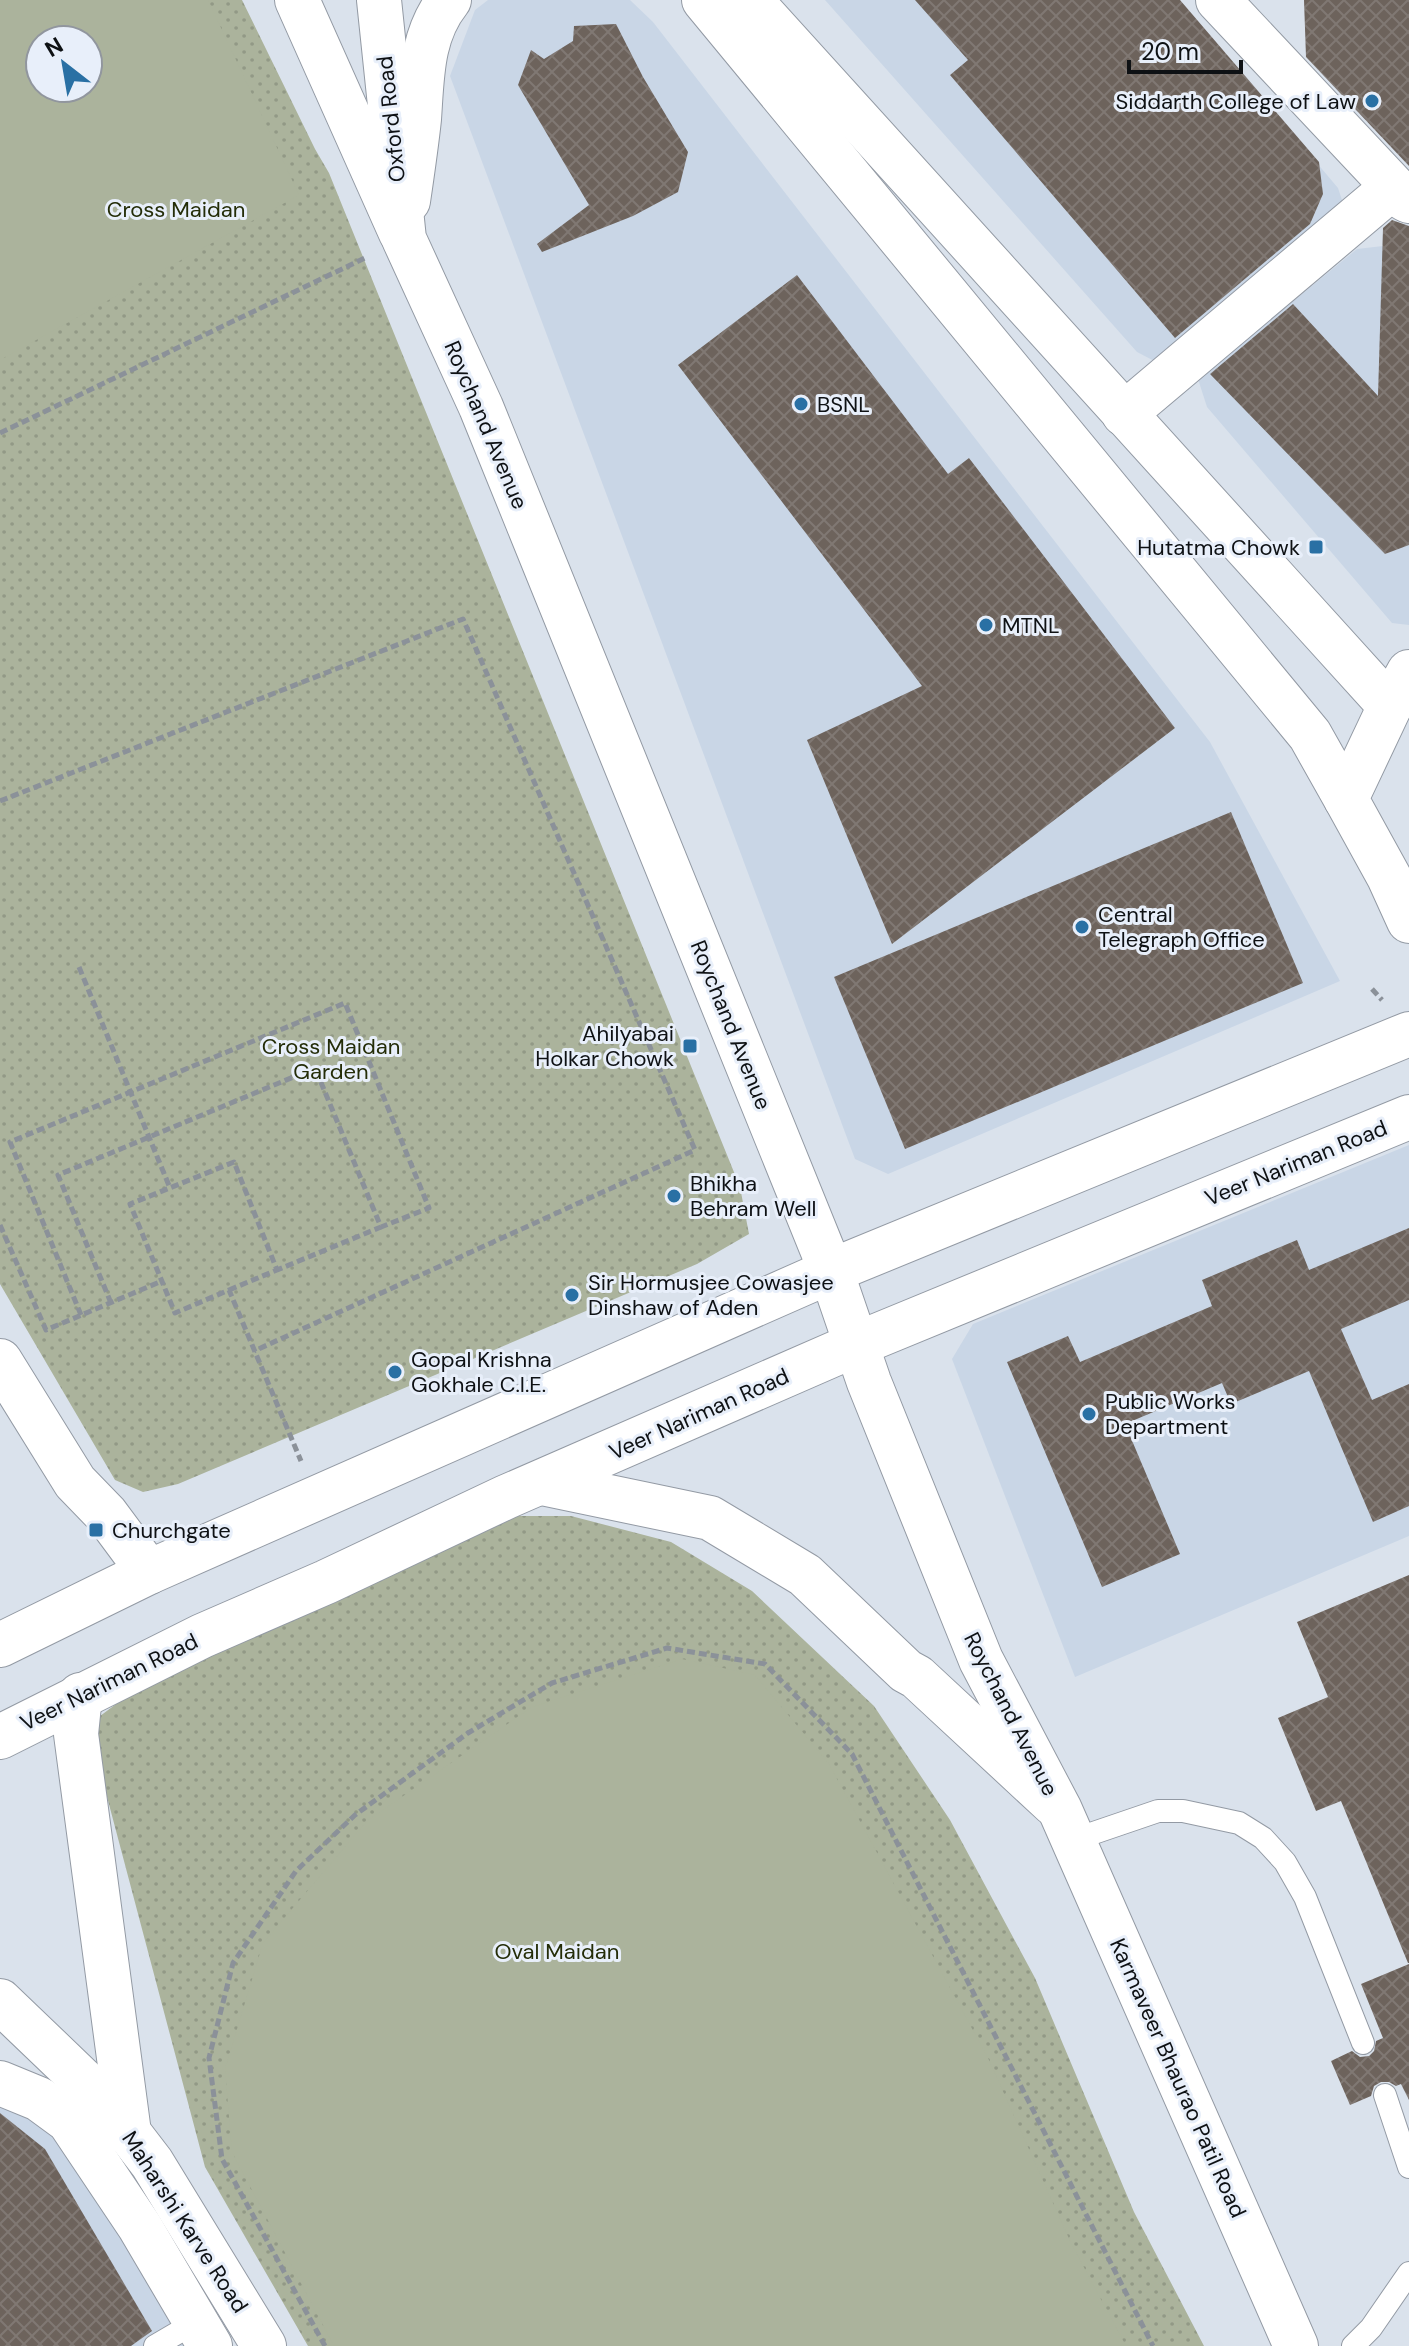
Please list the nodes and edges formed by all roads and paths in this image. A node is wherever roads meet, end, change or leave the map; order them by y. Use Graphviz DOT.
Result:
graph roads {
  1 [pos="297,0"];
  2 [pos="379,0"];
  3 [pos="449,0"];
  4 [pos="678,0"];
  5 [pos="1219,0"];
  6 [pos="728,10"];
  7 [pos="1402,196"];
  8 [pos="404,239"];
  9 [pos="1124,414"];
  10 [pos="0,433"];
  11 [pos="1403,703"];
  12 [pos="1343,795"];
  13 [pos="0,801"];
  14 [pos="1399,863"];
  15 [pos="1409,921"];
  16 [pos="79,967"];
  17 [pos="1409,1034"];
  18 [pos="131,1092"];
  19 [pos="1409,1117"];
  20 [pos="149,1136"];
  21 [pos="170,1188"];
  22 [pos="0,1225"];
  23 [pos="381,1227"];
  24 [pos="277,1270"];
  25 [pos="831,1271"];
  26 [pos="162,1281"];
  27 [pos="229,1290"];
  28 [pos="111,1303"];
  29 [pos="81,1315"];
  30 [pos="857,1344"];
  31 [pos="254,1351"];
  32 [pos="0,1361"];
  33 [pos="542,1483"];
  34 [pos="317,1498"];
  35 [pos="149,1572"];
  36 [pos="0,1645"];
  37 [pos="80,1695"];
  38 [pos="0,1737"];
  39 [pos="1067,1825"];
  40 [pos="0,2001"];
  41 [pos="1363,2043"];
  42 [pos="19,2091"];
  43 [pos="1385,2095"];
  44 [pos="129,2133"];
  45 [pos="1409,2167"];
  46 [pos="1409,2273"];
  47 [pos="203,2334"];
  48 [pos="155,2346"];
  49 [pos="264,2346"];
  50 [pos="325,2346"];
  51 [pos="1153,2346"];
  52 [pos="1296,2346"];
  53 [pos="1353,2346"];
  1 -- 8 [label="main road"];
  2 -- 8 [label="main road, Oxford Road"];
  3 -- 8 [label="main road"];
  4 -- 6 [label="main road"];
  5 -- 7 [label="main road"];
  6 -- 9 [label="main road"];
  6 -- 12 [label="main road"];
  7 -- 9 [label="main road"];
  8 -- 10 [label="path"];
  8 -- 25 [label="main road, Roychand Avenue"];
  9 -- 11 [label="main road"];
  11 -- 12 [label="main road"];
  12 -- 14 [label="main road"];
  13 -- 31 [label="path"];
  14 -- 15 [label="main road"];
  16 -- 18 [label="path"];
  17 -- 25 [label="main road"];
  18 -- 20 [label="path"];
  18 -- 23 [label="path"];
  18 -- 29 [label="path"];
  19 -- 30 [label="main road, Veer Nariman Road"];
  20 -- 21 [label="path"];
  20 -- 23 [label="path"];
  20 -- 28 [label="path"];
  21 -- 24 [label="path"];
  21 -- 26 [label="path"];
  22 -- 29 [label="path"];
  23 -- 24 [label="path"];
  24 -- 27 [label="path"];
  25 -- 30 [label="main road, Roychand Avenue"];
  25 -- 34 [label="main road"];
  26 -- 27 [label="path"];
  26 -- 28 [label="path"];
  27 -- 31 [label="path"];
  28 -- 29 [label="path"];
  30 -- 33 [label="main road, Veer Nariman Road"];
  30 -- 39 [label="main road, Roychand Avenue"];
  31 -- 34 [label="path"];
  32 -- 35 [label="main road"];
  33 -- 37 [label="main road, Veer Nariman Road"];
  33 -- 39 [label="main road"];
  34 -- 35 [label="main road"];
  35 -- 36 [label="main road"];
  37 -- 38 [label="main road, Veer Nariman Road"];
  37 -- 44 [label="main road"];
  39 -- 41 [label="lane"];
  39 -- 52 [label="main road, Karmaveer Bhaurao Patil Road"];
  40 -- 44 [label="main road, Maharshi Karve Road"];
  42 -- 47 [label="main road, Maharshi Karve Road"];
  43 -- 45 [label="lane"];
  44 -- 49 [label="main road, Maharshi Karve Road"];
  46 -- 53 [label="lane"];
  47 -- 48 [label="lane"];
  50 -- 51 [label="path"];
}
